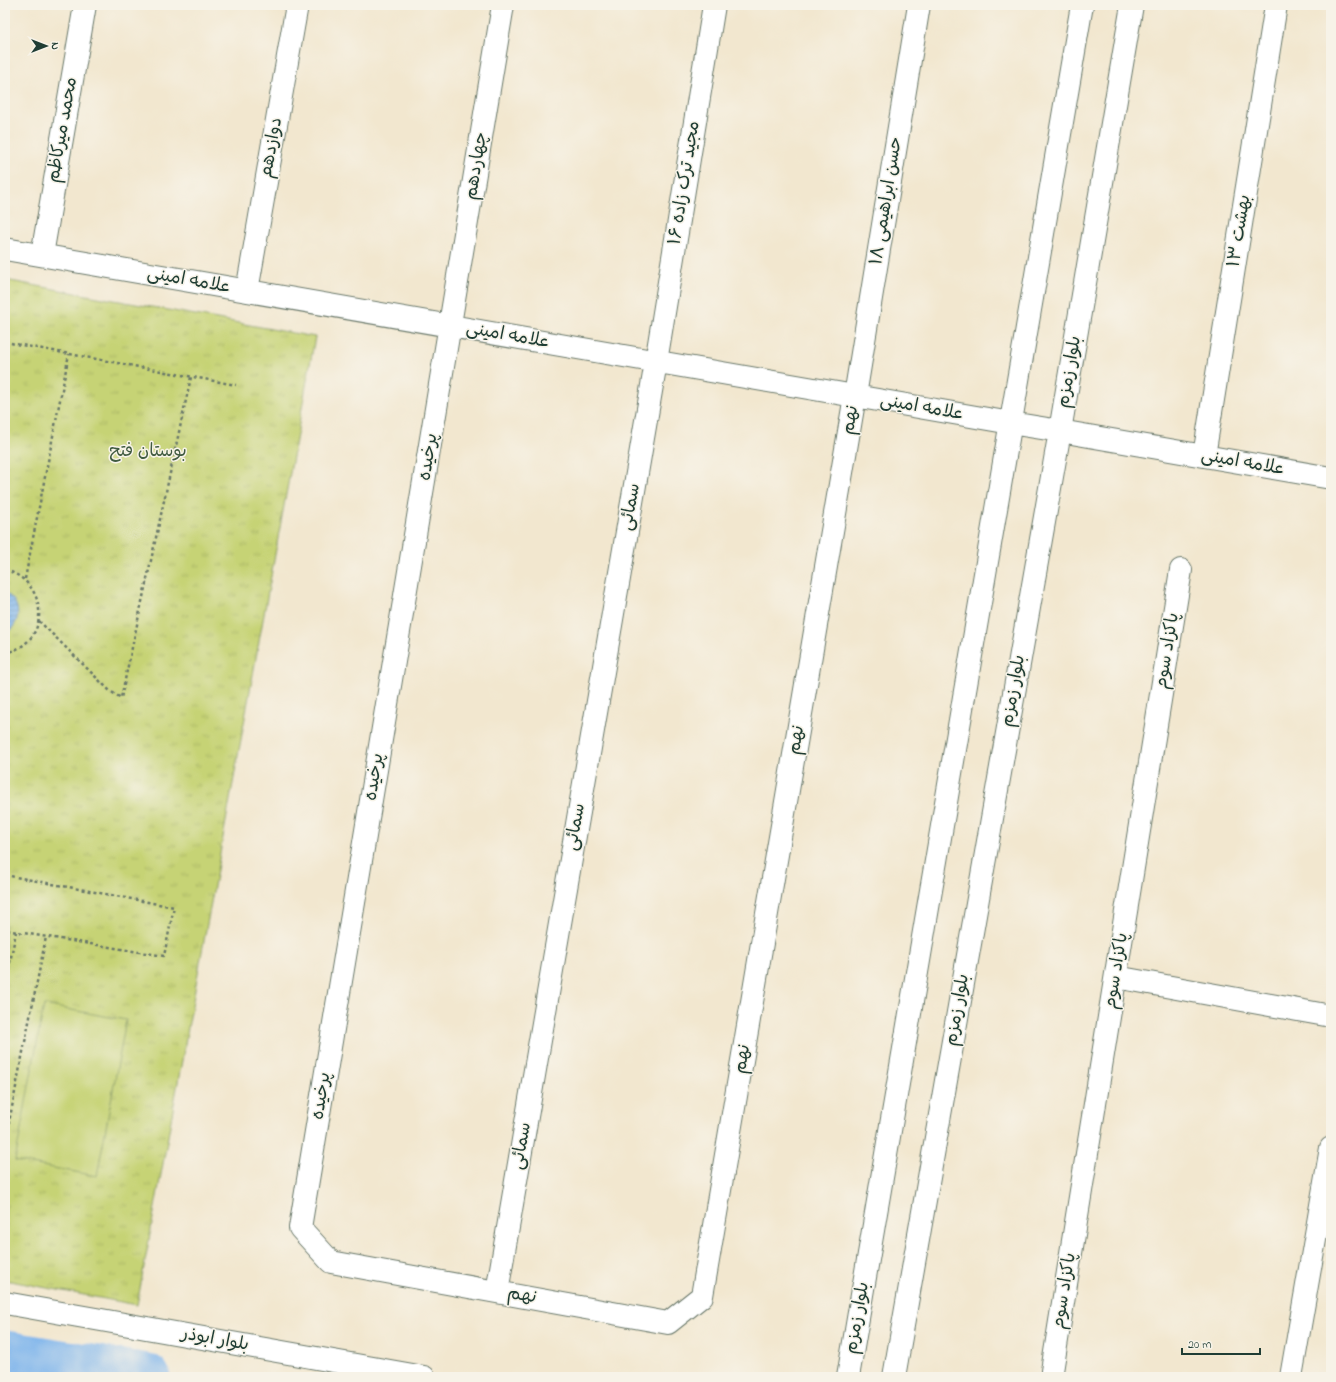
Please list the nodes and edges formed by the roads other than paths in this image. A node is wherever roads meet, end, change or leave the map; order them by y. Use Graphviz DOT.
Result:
graph roads {
  1 [pos="85,5"];
  2 [pos="297,5"];
  3 [pos="503,5"];
  4 [pos="714,5"];
  5 [pos="919,5"];
  6 [pos="1082,5"];
  7 [pos="1132,5"];
  8 [pos="1276,5"];
  9 [pos="5,249"];
  10 [pos="42,255"];
  11 [pos="247,291"];
  12 [pos="450,326"];
  13 [pos="656,362"];
  14 [pos="855,396"];
  15 [pos="1011,423"];
  16 [pos="1060,431"];
  17 [pos="1204,456"];
  18 [pos="1331,478"];
  19 [pos="1181,570"];
  20 [pos="1116,977"];
  21 [pos="1331,1016"];
  22 [pos="1331,1148"];
  23 [pos="300,1228"];
  24 [pos="497,1292"];
  25 [pos="5,1303"];
  26 [pos="1052,1372"];
  27 [pos="424,1377"];
  28 [pos="848,1377"];
  29 [pos="894,1377"];
  30 [pos="1291,1377"];
  1 -- 10 [label="street, محمد میرکاظم"];
  2 -- 11 [label="street, دوازدهم"];
  3 -- 12 [label="street, چهاردهم"];
  4 -- 13 [label="street, مجید ترک زاده ۱۶"];
  5 -- 14 [label="street, حسن ابراهیمی ۱۸"];
  6 -- 15 [label="street, بلوار زمزم"];
  7 -- 16 [label="street, بلوار زمزم"];
  8 -- 17 [label="street, بهشت ۱۳"];
  9 -- 10 [label="street, علامه امینی"];
  10 -- 11 [label="street, علامه امینی"];
  11 -- 12 [label="street, علامه امینی"];
  12 -- 13 [label="street, علامه امینی"];
  12 -- 23 [label="street, پرخیده"];
  13 -- 14 [label="street, علامه امینی"];
  13 -- 24 [label="street, سمائی"];
  14 -- 15 [label="street, علامه امینی"];
  14 -- 24 [label="street, نهم"];
  15 -- 16 [label="street, علامه امینی"];
  15 -- 28 [label="street, بلوار زمزم"];
  16 -- 17 [label="street, علامه امینی"];
  16 -- 29 [label="street, بلوار زمزم"];
  17 -- 18 [label="street, علامه امینی"];
  19 -- 20 [label="street, پاکزاد سوم"];
  20 -- 21 [label="street"];
  20 -- 26 [label="street, پاکزاد سوم"];
  22 -- 30 [label="street"];
  23 -- 24 [label="street, نهم"];
  25 -- 27 [label="street, بلوار ابوذر"];
}
